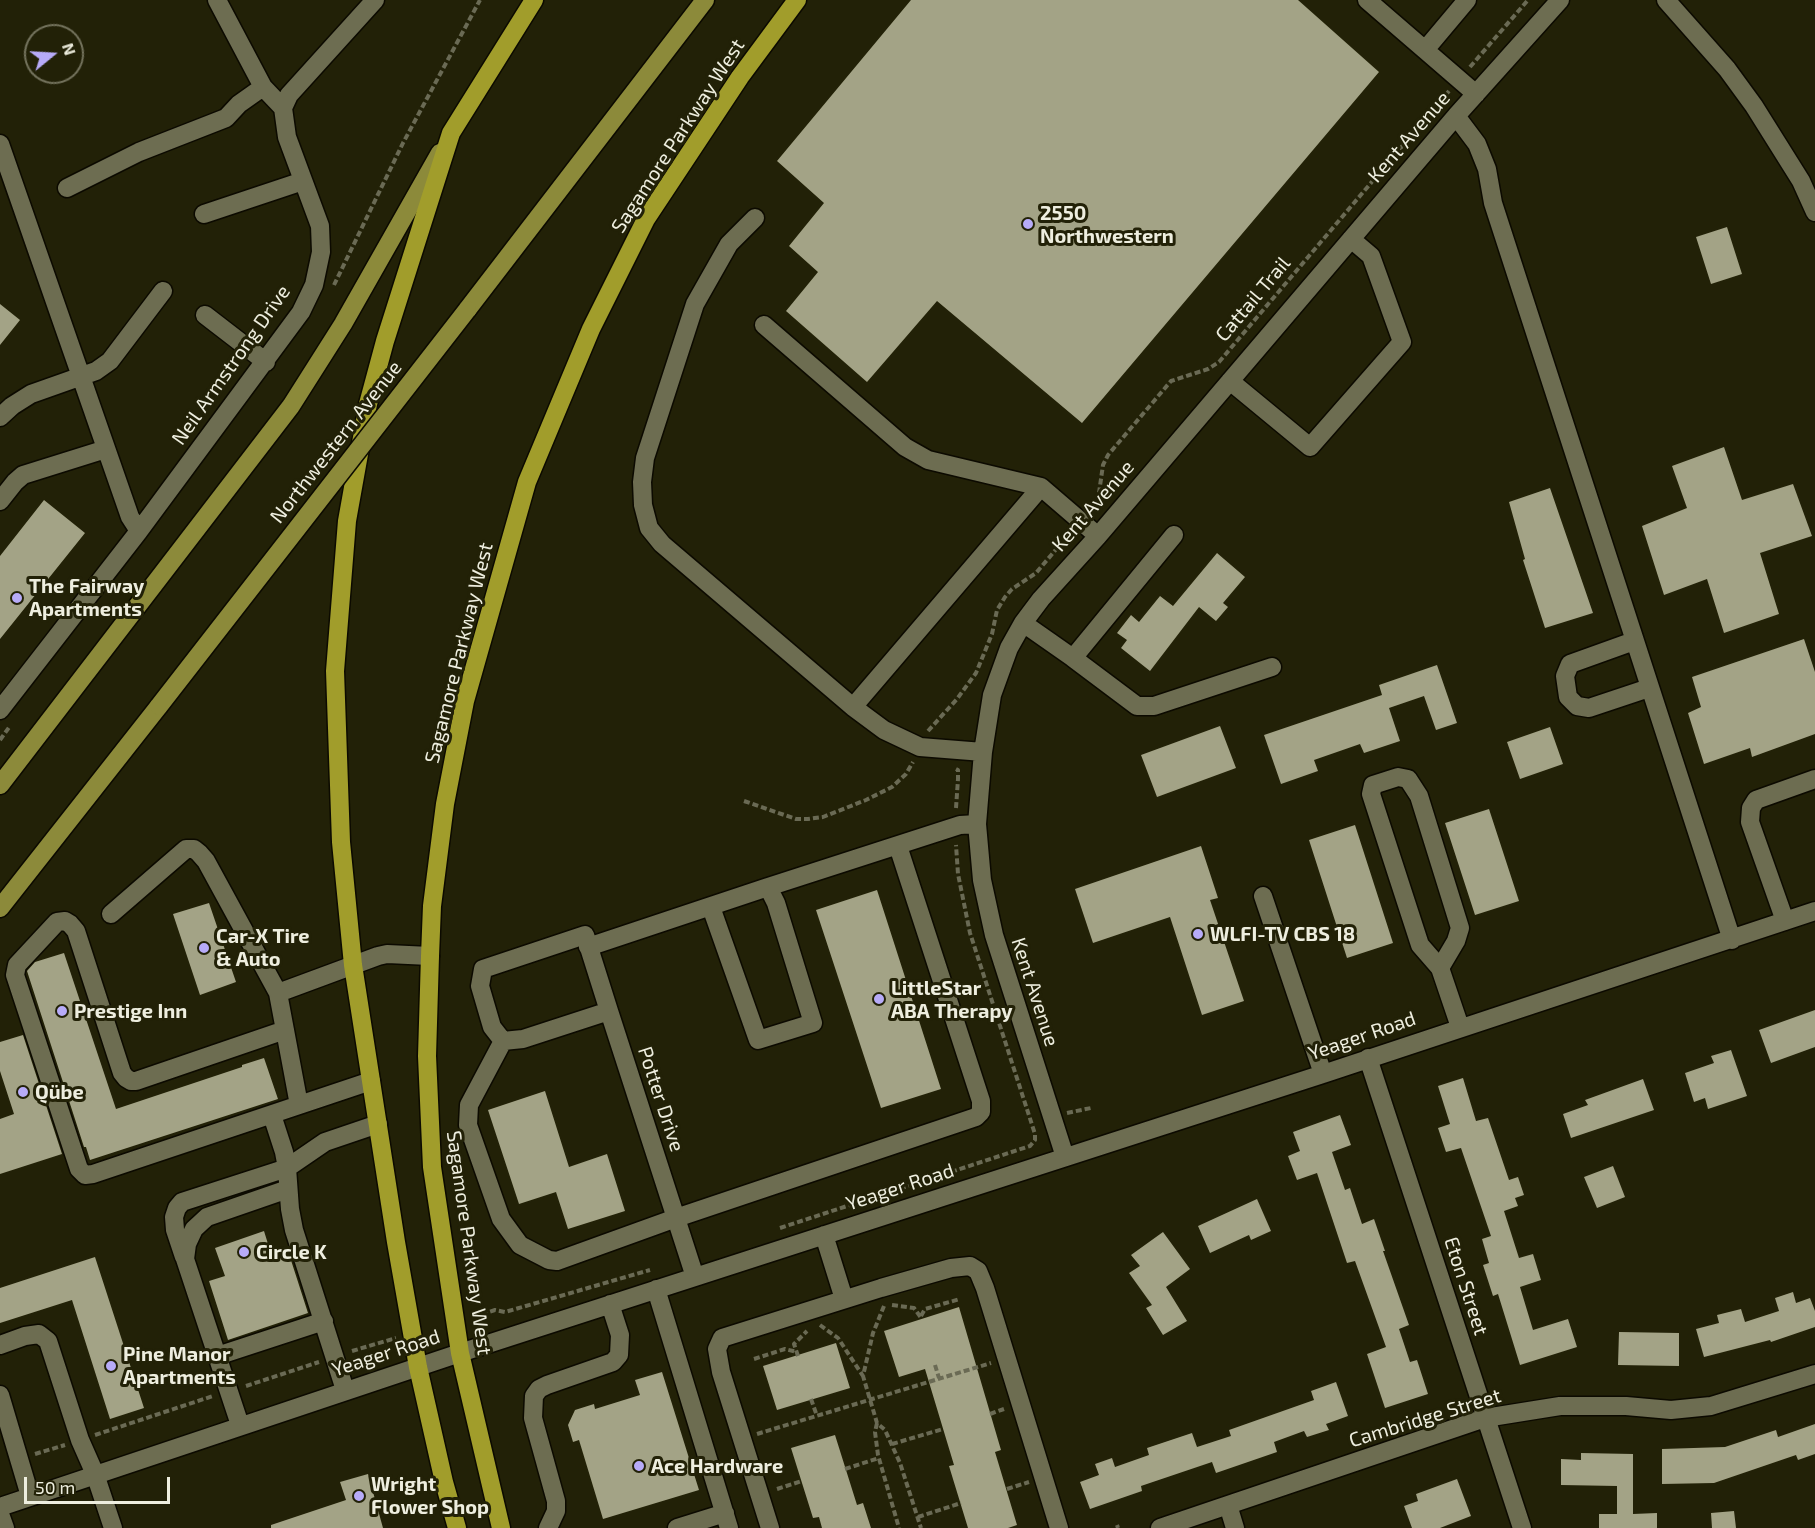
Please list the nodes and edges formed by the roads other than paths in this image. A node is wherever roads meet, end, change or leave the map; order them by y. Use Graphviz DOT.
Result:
graph roads {
  1 [pos="217,0"];
  2 [pos="375,0"];
  3 [pos="534,0"];
  4 [pos="705,0"];
  5 [pos="797,0"];
  6 [pos="1367,0"];
  7 [pos="1467,0"];
  8 [pos="1560,0"];
  9 [pos="1666,0"];
  10 [pos="1425,50"];
  11 [pos="263,87"];
  12 [pos="1476,94"];
  13 [pos="283,108"];
  14 [pos="1456,116"];
  15 [pos="451,133"];
  16 [pos="0,144"];
  17 [pos="303,181"];
  18 [pos="67,188"];
  19 [pos="1815,212"];
  20 [pos="204,214"];
  21 [pos="755,218"];
  22 [pos="1351,239"];
  23 [pos="163,291"];
  24 [pos="205,315"];
  25 [pos="764,325"];
  26 [pos="266,362"];
  27 [pos="81,376"];
  28 [pos="1230,381"];
  29 [pos="0,417"];
  30 [pos="106,449"];
  31 [pos="1041,487"];
  32 [pos="0,501"];
  33 [pos="140,531"];
  34 [pos="1174,535"];
  35 [pos="1098,536"];
  36 [pos="1023,623"];
  37 [pos="1634,641"];
  38 [pos="1073,658"];
  39 [pos="1272,667"];
  40 [pos="1649,688"];
  41 [pos="853,707"];
  42 [pos="0,710"];
  43 [pos="983,752"];
  44 [pos="1815,779"];
  45 [pos="0,785"];
  46 [pos="977,824"];
  47 [pos="898,846"];
  48 [pos="768,887"];
  49 [pos="1263,896"];
  50 [pos="711,907"];
  51 [pos="0,908"];
  52 [pos="1815,911"];
  53 [pos="111,914"];
  54 [pos="1785,921"];
  55 [pos="1732,940"];
  56 [pos="586,941"];
  57 [pos="430,956"];
  58 [pos="353,965"];
  59 [pos="1440,968"];
  60 [pos="278,993"];
  61 [pos="609,1011"];
  62 [pos="1460,1027"];
  63 [pos="285,1030"];
  64 [pos="503,1041"];
  65 [pos="1368,1058"];
  66 [pos="1323,1074"];
  67 [pos="371,1081"];
  68 [pos="299,1105"];
  69 [pos="272,1115"];
  70 [pos="378,1124"];
  71 [pos="1065,1157"];
  72 [pos="287,1167"];
  73 [pos="288,1189"];
  74 [pos="676,1218"];
  75 [pos="824,1235"];
  76 [pos="185,1259"];
  77 [pos="695,1277"];
  78 [pos="656,1289"];
  79 [pos="844,1299"];
  80 [pos="610,1304"];
  81 [pos="324,1321"];
  82 [pos="0,1345"];
  83 [pos="460,1353"];
  84 [pos="217,1356"];
  85 [pos="418,1367"];
  86 [pos="1815,1374"];
  87 [pos="345,1390"];
  88 [pos="0,1395"];
  89 [pos="1485,1418"];
  90 [pos="240,1425"];
  91 [pos="95,1474"];
  92 [pos="30,1496"];
  93 [pos="1228,1505"];
  94 [pos="0,1507"];
  95 [pos="0,1514"];
  96 [pos="727,1521"];
  97 [pos="5,1528"];
  98 [pos="113,1528"];
  99 [pos="457,1528"];
  100 [pos="501,1528"];
  101 [pos="548,1528"];
  102 [pos="677,1528"];
  103 [pos="770,1528"];
  104 [pos="1059,1528"];
  105 [pos="1160,1528"];
  106 [pos="1235,1528"];
  107 [pos="1522,1528"];
  1 -- 11 [label="street"];
  2 -- 13 [label="street"];
  3 -- 15 [label="highway"];
  4 -- 51 [label="main road, Northwestern Avenue, bridge"];
  5 -- 57 [label="highway, Sagamore Parkway West"];
  6 -- 10 [label="street"];
  7 -- 10 [label="street"];
  8 -- 12 [label="street, Kent Avenue"];
  9 -- 19 [label="street"];
  10 -- 12 [label="street"];
  11 -- 13 [label="street"];
  11 -- 18 [label="street"];
  12 -- 14 [label="street, Kent Avenue"];
  13 -- 17 [label="street, Neil Armstrong Drive"];
  14 -- 22 [label="street, Kent Avenue"];
  14 -- 37 [label="street"];
  15 -- 45 [label="main road"];
  15 -- 58 [label="highway"];
  16 -- 27 [label="street"];
  17 -- 20 [label="street"];
  17 -- 26 [label="street, Neil Armstrong Drive"];
  21 -- 41 [label="street"];
  22 -- 28 [label="street, Kent Avenue"];
  22 -- 28 [label="street"];
  23 -- 27 [label="street"];
  24 -- 26 [label="street"];
  25 -- 31 [label="street"];
  26 -- 33 [label="street, Neil Armstrong Drive"];
  27 -- 29 [label="street"];
  27 -- 30 [label="street"];
  28 -- 35 [label="street, Kent Avenue"];
  30 -- 32 [label="street"];
  30 -- 33 [label="street"];
  31 -- 35 [label="street"];
  31 -- 41 [label="street"];
  33 -- 42 [label="street, Neil Armstrong Drive"];
  34 -- 38 [label="street"];
  35 -- 36 [label="street, Kent Avenue"];
  36 -- 38 [label="street"];
  36 -- 43 [label="street, Kent Avenue"];
  37 -- 40 [label="street"];
  37 -- 40 [label="street"];
  38 -- 39 [label="street"];
  40 -- 55 [label="street"];
  41 -- 43 [label="street"];
  43 -- 46 [label="street, Kent Avenue"];
  44 -- 54 [label="street"];
  46 -- 47 [label="street"];
  46 -- 71 [label="street, Kent Avenue"];
  47 -- 48 [label="street"];
  47 -- 74 [label="street"];
  48 -- 50 [label="street"];
  48 -- 50 [label="street"];
  49 -- 66 [label="street"];
  50 -- 56 [label="street"];
  52 -- 54 [label="street, Yeager Road"];
  53 -- 60 [label="street"];
  54 -- 55 [label="street, Yeager Road"];
  55 -- 62 [label="street, Yeager Road"];
  56 -- 61 [label="street, Potter Drive"];
  56 -- 64 [label="street"];
  57 -- 58 [label="street"];
  57 -- 83 [label="highway, Sagamore Parkway West"];
  58 -- 60 [label="street"];
  58 -- 67 [label="highway"];
  59 -- 59 [label="street"];
  59 -- 62 [label="street"];
  60 -- 63 [label="street"];
  61 -- 64 [label="street"];
  61 -- 74 [label="street, Potter Drive"];
  62 -- 65 [label="street, Yeager Road"];
  63 -- 68 [label="street"];
  63 -- 69 [label="street"];
  64 -- 74 [label="street"];
  65 -- 66 [label="street, Yeager Road"];
  65 -- 89 [label="street, Eton Street"];
  66 -- 71 [label="street, Yeager Road"];
  67 -- 68 [label="street"];
  67 -- 70 [label="highway"];
  68 -- 69 [label="street"];
  69 -- 72 [label="street"];
  70 -- 72 [label="street"];
  70 -- 85 [label="highway"];
  71 -- 75 [label="street, Yeager Road"];
  72 -- 73 [label="street"];
  72 -- 76 [label="street"];
  73 -- 76 [label="street"];
  73 -- 81 [label="street"];
  74 -- 77 [label="street, Potter Drive"];
  75 -- 77 [label="street, Yeager Road"];
  75 -- 79 [label="street"];
  76 -- 84 [label="street"];
  77 -- 78 [label="street, Yeager Road"];
  78 -- 80 [label="street, Yeager Road"];
  78 -- 96 [label="street"];
  79 -- 103 [label="street"];
  79 -- 104 [label="street"];
  80 -- 83 [label="street, Yeager Road"];
  80 -- 101 [label="street"];
  81 -- 84 [label="street"];
  81 -- 87 [label="street"];
  82 -- 91 [label="street"];
  83 -- 85 [label="street, Yeager Road"];
  83 -- 100 [label="highway, Sagamore Parkway West"];
  84 -- 90 [label="street"];
  85 -- 87 [label="street, Yeager Road"];
  85 -- 99 [label="highway"];
  86 -- 89 [label="street, Cambridge Street"];
  87 -- 90 [label="street, Yeager Road"];
  88 -- 92 [label="street"];
  89 -- 93 [label="street, Cambridge Street"];
  89 -- 107 [label="street, Eton Street"];
  90 -- 91 [label="street, Yeager Road"];
  91 -- 92 [label="street, Yeager Road"];
  91 -- 98 [label="street"];
  92 -- 94 [label="street, Yeager Road"];
  93 -- 105 [label="street, Cambridge Street"];
  93 -- 106 [label="street"];
  95 -- 97 [label="street"];
  96 -- 102 [label="street"];
}
